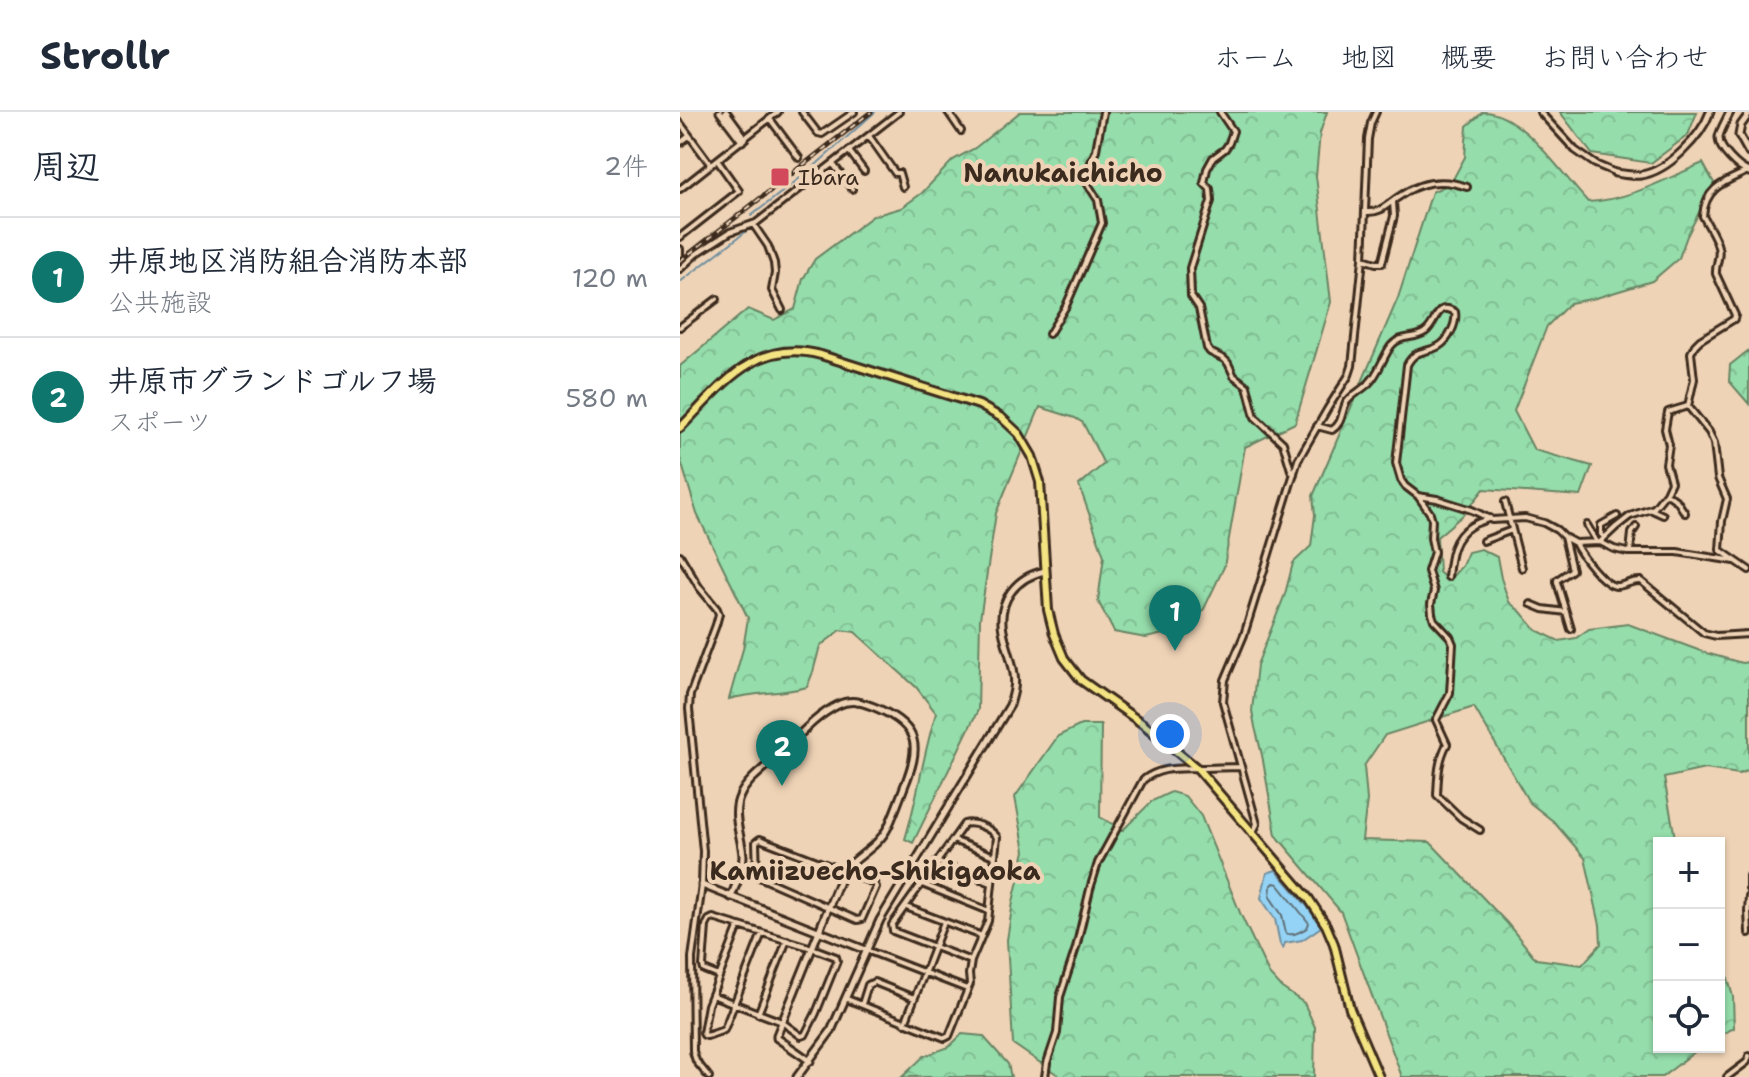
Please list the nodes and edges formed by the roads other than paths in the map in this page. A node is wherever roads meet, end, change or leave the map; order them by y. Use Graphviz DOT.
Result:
graph roads {
  1 [pos="723,112"];
  2 [pos="778,112"];
  3 [pos="802,112"];
  4 [pos="853,112"];
  5 [pos="899,112"];
  6 [pos="948,112"];
  7 [pos="1103,112"];
  8 [pos="1220,112"];
  9 [pos="1376,112"];
  10 [pos="1540,112"];
  11 [pos="1710,112"];
  12 [pos="1730,112"];
  13 [pos="1749,114"];
  14 [pos="770,119"];
  15 [pos="680,123"];
  16 [pos="961,131"];
  17 [pos="689,136"];
  18 [pos="869,136"];
  19 [pos="743,139"];
  20 [pos="680,143"];
  21 [pos="849,151"];
  22 [pos="1749,153"];
  23 [pos="799,158"];
  24 [pos="717,160"];
  25 [pos="833,164"];
  26 [pos="711,165"];
  27 [pos="864,171"];
  28 [pos="1748,172"];
  29 [pos="1615,173"];
  30 [pos="903,187"];
  31 [pos="1467,187"];
  32 [pos="680,189"];
  33 [pos="852,189"];
  34 [pos="1393,202"];
  35 [pos="1366,212"];
  36 [pos="753,224"];
  37 [pos="680,237"];
  38 [pos="1363,259"];
  39 [pos="680,269"];
  40 [pos="717,299"];
  41 [pos="782,310"];
  42 [pos="680,327"];
  43 [pos="1049,334"];
  44 [pos="1688,406"];
  45 [pos="1317,426"];
  46 [pos="680,428"];
  47 [pos="1294,474"];
  48 [pos="1666,493"];
  49 [pos="1418,496"];
  50 [pos="1505,502"];
  51 [pos="1652,510"];
  52 [pos="1685,513"];
  53 [pos="1663,515"];
  54 [pos="1617,516"];
  55 [pos="1490,518"];
  56 [pos="1510,518"];
  57 [pos="1587,525"];
  58 [pos="1636,527"];
  59 [pos="1512,530"];
  60 [pos="1564,537"];
  61 [pos="1483,541"];
  62 [pos="1600,541"];
  63 [pos="1575,543"];
  64 [pos="1630,552"];
  65 [pos="680,555"];
  66 [pos="1735,561"];
  67 [pos="1522,568"];
  68 [pos="1749,570"];
  69 [pos="1045,571"];
  70 [pos="1448,577"];
  71 [pos="1531,604"];
  72 [pos="1566,612"];
  73 [pos="1571,629"];
  74 [pos="1749,634"];
  75 [pos="1240,767"];
  76 [pos="1198,769"];
  77 [pos="1480,830"];
  78 [pos="1252,834"];
  79 [pos="953,840"];
  80 [pos="994,856"];
  81 [pos="937,862"];
  82 [pos="844,870"];
  83 [pos="1749,876"];
  84 [pos="991,883"];
  85 [pos="922,884"];
  86 [pos="702,885"];
  87 [pos="1749,889"];
  88 [pos="1749,896"];
  89 [pos="731,897"];
  90 [pos="828,907"];
  91 [pos="906,907"];
  92 [pos="989,911"];
  93 [pos="944,922"];
  94 [pos="739,926"];
  95 [pos="819,930"];
  96 [pos="762,933"];
  97 [pos="1749,933"];
  98 [pos="983,936"];
  99 [pos="787,940"];
  100 [pos="935,946"];
  101 [pos="812,948"];
  102 [pos="866,950"];
  103 [pos="971,961"];
  104 [pos="925,973"];
  105 [pos="719,976"];
  106 [pos="967,989"];
  107 [pos="712,995"];
  108 [pos="915,998"];
  109 [pos="847,999"];
  110 [pos="862,1004"];
  111 [pos="734,1005"];
  112 [pos="758,1014"];
  113 [pos="782,1022"];
  114 [pos="905,1023"];
  115 [pos="1749,1056"];
  116 [pos="810,1061"];
  117 [pos="709,1077"];
  118 [pos="797,1077"];
  119 [pos="1045,1077"];
  120 [pos="1379,1077"];
  121 [pos="1727,1077"];
  1 -- 19 [label="street"];
  2 -- 14 [label="street"];
  3 -- 4 [label="street"];
  5 -- 18 [label="street"];
  6 -- 16 [label="street"];
  7 -- 43 [label="street"];
  8 -- 47 [label="street"];
  9 -- 35 [label="street"];
  10 -- 29 [label="street"];
  11 -- 29 [label="street"];
  12 -- 28 [label="street"];
  13 -- 22 [label="street"];
  14 -- 19 [label="street"];
  14 -- 23 [label="street"];
  15 -- 17 [label="street"];
  17 -- 20 [label="street"];
  17 -- 26 [label="street"];
  18 -- 21 [label="street"];
  18 -- 30 [label="street"];
  19 -- 24 [label="street"];
  21 -- 25 [label="street"];
  21 -- 27 [label="street"];
  24 -- 26 [label="street"];
  24 -- 37 [label="street"];
  25 -- 33 [label="street"];
  25 -- 36 [label="street"];
  26 -- 32 [label="street"];
  28 -- 44 [label="street"];
  31 -- 34 [label="street"];
  34 -- 35 [label="street"];
  34 -- 38 [label="street"];
  35 -- 38 [label="street"];
  36 -- 39 [label="street"];
  36 -- 41 [label="street"];
  38 -- 45 [label="street"];
  40 -- 42 [label="street"];
  44 -- 48 [label="street"];
  44 -- 66 [label="street"];
  45 -- 47 [label="street"];
  45 -- 49 [label="street"];
  46 -- 69 [label="main road"];
  47 -- 75 [label="street"];
  48 -- 51 [label="street"];
  48 -- 52 [label="street"];
  49 -- 55 [label="street"];
  49 -- 77 [label="street"];
  50 -- 56 [label="street"];
  51 -- 53 [label="street"];
  51 -- 62 [label="street"];
  54 -- 62 [label="street"];
  55 -- 56 [label="street"];
  55 -- 70 [label="street"];
  56 -- 59 [label="street"];
  56 -- 60 [label="street"];
  57 -- 62 [label="street"];
  58 -- 64 [label="street"];
  59 -- 61 [label="street"];
  59 -- 67 [label="street"];
  60 -- 63 [label="street"];
  60 -- 72 [label="street"];
  62 -- 63 [label="street"];
  62 -- 64 [label="street"];
  63 -- 74 [label="street"];
  64 -- 66 [label="street"];
  65 -- 86 [label="street"];
  66 -- 68 [label="street"];
  69 -- 76 [label="main road"];
  69 -- 102 [label="street"];
  71 -- 72 [label="street"];
  72 -- 73 [label="street"];
  75 -- 76 [label="street"];
  75 -- 78 [label="street"];
  76 -- 78 [label="main road"];
  76 -- 119 [label="street"];
  78 -- 120 [label="main road"];
  79 -- 80 [label="street"];
  79 -- 80 [label="street"];
  79 -- 81 [label="street"];
  80 -- 84 [label="street"];
  81 -- 84 [label="street"];
  81 -- 85 [label="street"];
  82 -- 89 [label="street"];
  82 -- 90 [label="street"];
  82 -- 90 [label="street"];
  82 -- 90 [label="street"];
  83 -- 87 [label="street"];
  84 -- 92 [label="street"];
  85 -- 91 [label="street"];
  85 -- 92 [label="street"];
  86 -- 89 [label="street"];
  86 -- 117 [label="street"];
  88 -- 97 [label="street"];
  89 -- 95 [label="street"];
  90 -- 95 [label="street"];
  91 -- 93 [label="street"];
  91 -- 100 [label="street"];
  92 -- 98 [label="street"];
  93 -- 98 [label="street"];
  93 -- 100 [label="street"];
  94 -- 96 [label="street"];
  94 -- 105 [label="street"];
  94 -- 105 [label="street"];
  95 -- 101 [label="street"];
  95 -- 102 [label="street"];
  96 -- 99 [label="street"];
  96 -- 111 [label="street"];
  98 -- 103 [label="street"];
  99 -- 101 [label="street"];
  99 -- 112 [label="street"];
  100 -- 103 [label="street"];
  100 -- 104 [label="street"];
  101 -- 113 [label="street"];
  101 -- 113 [label="street"];
  102 -- 104 [label="street"];
  102 -- 109 [label="street"];
  103 -- 106 [label="street"];
  104 -- 106 [label="street"];
  104 -- 108 [label="street"];
  105 -- 107 [label="street"];
  106 -- 114 [label="street"];
  107 -- 111 [label="street"];
  107 -- 111 [label="street"];
  108 -- 110 [label="street"];
  108 -- 114 [label="street"];
  109 -- 110 [label="street"];
  109 -- 116 [label="street"];
  110 -- 114 [label="street"];
  111 -- 112 [label="street"];
  112 -- 113 [label="street"];
  113 -- 116 [label="street"];
  115 -- 121 [label="street"];
  116 -- 118 [label="street"];
}
